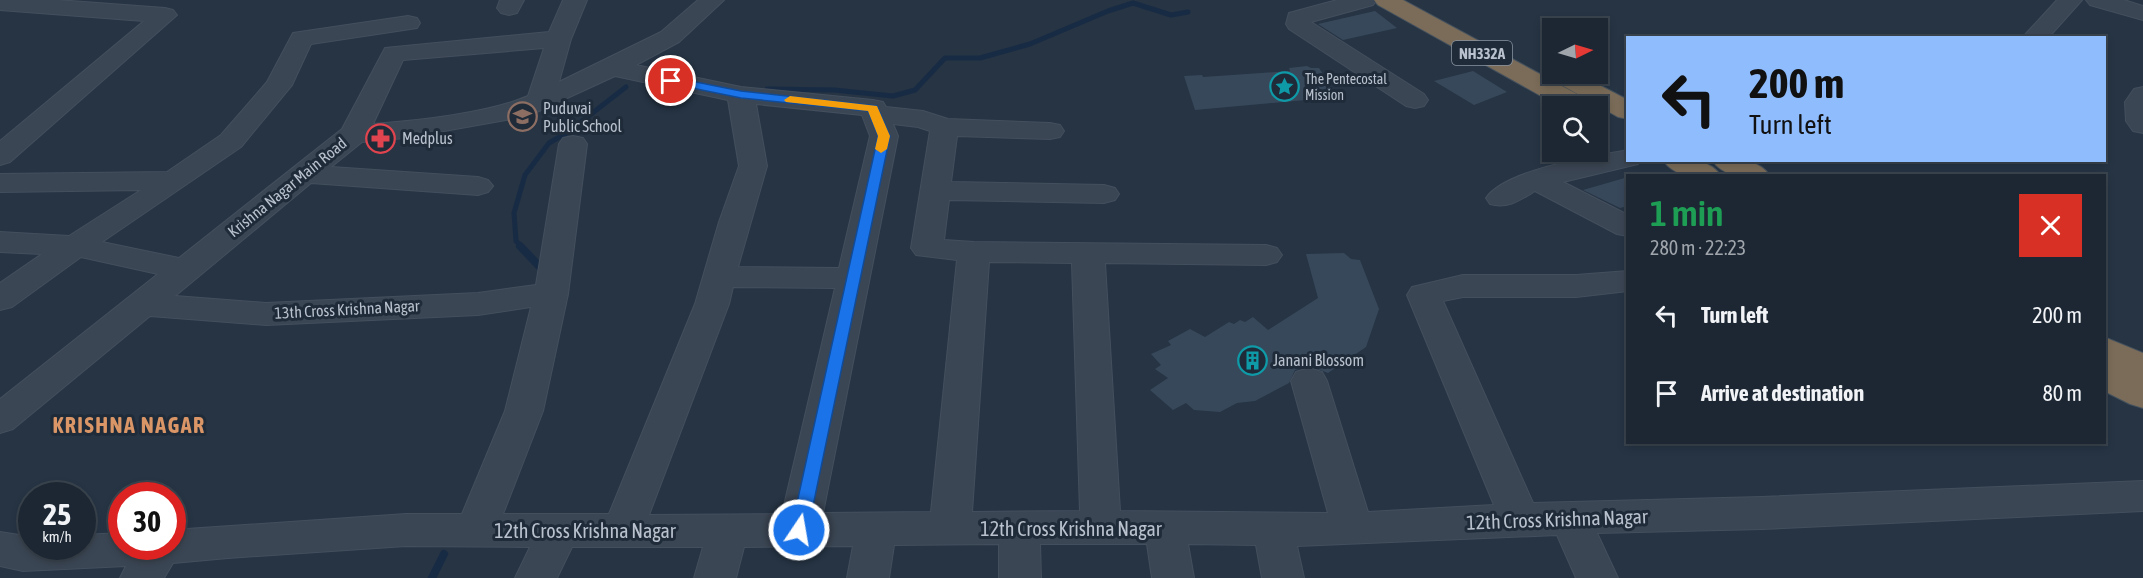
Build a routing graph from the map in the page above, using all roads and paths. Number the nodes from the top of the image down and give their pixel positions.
1 (575, 0) edge
2 (712, 0) edge
3 (1365, 0) edge
4 (1386, 0) edge
5 (1423, 0) edge
6 (2070, 0) edge
7 (2098, 0) edge
8 (0, 3) edge
9 (84, 4) edge
10 (32, 5) junction
11 (173, 7) edge
12 (2140, 8) edge
13 (408, 23) dead end
14 (0, 25) edge
15 (2036, 36) edge
16 (559, 39) junction
17 (1542, 65) edge
18 (612, 67) junction
19 (1577, 84) edge
20 (741, 94) junction
21 (2143, 95) edge
22 (1560, 96) edge
23 (540, 100) junction
24 (1415, 100) dead end
25 (1626, 110) edge
26 (875, 114) junction
27 (1608, 123) edge
28 (2143, 125) edge
29 (944, 128) junction
30 (1050, 131) dead end
31 (1626, 133) edge
32 (354, 134) junction
33 (573, 144) dead end
34 (0, 156) edge
35 (1626, 158) edge
36 (1681, 162) edge
37 (1730, 162) edge
38 (303, 174) junction
39 (1703, 174) edge
40 (1752, 174) edge
41 (1535, 179) junction
42 (174, 181) junction
43 (0, 183) edge
44 (478, 186) dead end
45 (935, 191) junction
46 (1104, 194) dead end
47 (1501, 198) dead end
48 (1626, 226) edge
49 (0, 242) edge
50 (75, 246) junction
51 (974, 252) junction
52 (1088, 252) junction
53 (1266, 255) dead end
54 (185, 270) junction
55 (720, 277) junction
56 (854, 278) junction
57 (1626, 280) edge
58 (551, 294) junction
59 (0, 299) edge
60 (142, 304) junction
61 (2106, 350) edge
62 (2143, 368) edge
63 (2106, 376) edge
64 (1309, 381) dead end
65 (2143, 395) edge
66 (0, 418) edge
67 (2143, 496) edge
68 (1570, 518) junction
69 (1520, 520) junction
70 (1101, 527) junction
71 (950, 528) junction
72 (1018, 528) junction
73 (1165, 528) junction
74 (1353, 528) junction
75 (876, 529) junction
76 (1273, 529) junction
77 (476, 530) junction
78 (559, 530) junction
79 (623, 530) junction
80 (728, 530) junction
81 (799, 530) junction
82 (0, 549) edge
83 (151, 563) edge
84 (536, 578) edge
85 (714, 578) edge
86 (868, 578) edge
87 (1020, 578) edge
88 (1173, 578) edge
89 (1283, 578) edge
90 (1597, 578) edge

1 - 16 street
2 - 18 street, Krishna Nagar Main Road
3 - 24 street
4 - 22 highway, NH332A
5 - 17 highway, NH332A
6 - 15 street
7 - 12 street
8 - 10 street
9 - 10 street
9 - 11 street
10 - 14 street
11 - 34 street
13 - 42 street
16 - 23 street
16 - 32 street
18 - 20 street
18 - 23 street, Krishna Nagar Main Road
19 - 25 highway
20 - 26 street
20 - 55 street
21 - 28 street
23 - 32 street, Krishna Nagar Main Road
26 - 29 street
26 - 56 street
27 - 31 highway
29 - 30 street
29 - 45 street
32 - 38 street, Krishna Nagar Main Road
33 - 58 street
35 - 41 street
36 - 39 highway
37 - 40 highway
38 - 44 street
38 - 54 street, Krishna Nagar Main Road
41 - 47 street
41 - 48 street
42 - 43 street
42 - 50 street
45 - 46 street
45 - 51 street
49 - 50 street
50 - 54 street
50 - 59 street
51 - 52 street
51 - 71 street
52 - 53 street
52 - 70 street
54 - 60 street, Krishna Nagar Main Road
55 - 56 street
55 - 79 street
56 - 81 street
57 - 69 street
58 - 60 street, 13th Cross Krishna Nagar
58 - 77 street
60 - 66 street, Krishna Nagar Main Road
61 - 62 highway
63 - 65 highway
64 - 74 street
67 - 68 street, 12th Cross Krishna Nagar
68 - 69 street, 12th Cross Krishna Nagar
68 - 90 street
69 - 74 street, 12th Cross Krishna Nagar
70 - 72 street, 12th Cross Krishna Nagar
70 - 73 street, 12th Cross Krishna Nagar
71 - 72 street, 12th Cross Krishna Nagar
71 - 75 street, 12th Cross Krishna Nagar
72 - 87 street
73 - 76 street, 12th Cross Krishna Nagar
73 - 88 street
74 - 76 street, 12th Cross Krishna Nagar
75 - 81 street, 12th Cross Krishna Nagar
75 - 86 street
76 - 89 street
77 - 78 street, 12th Cross Krishna Nagar
77 - 83 street, 12th Cross Krishna Nagar
78 - 79 street, 12th Cross Krishna Nagar
78 - 84 street
79 - 80 street, 12th Cross Krishna Nagar
80 - 81 street, 12th Cross Krishna Nagar
80 - 85 street
82 - 83 street, 12th Cross Krishna Nagar

